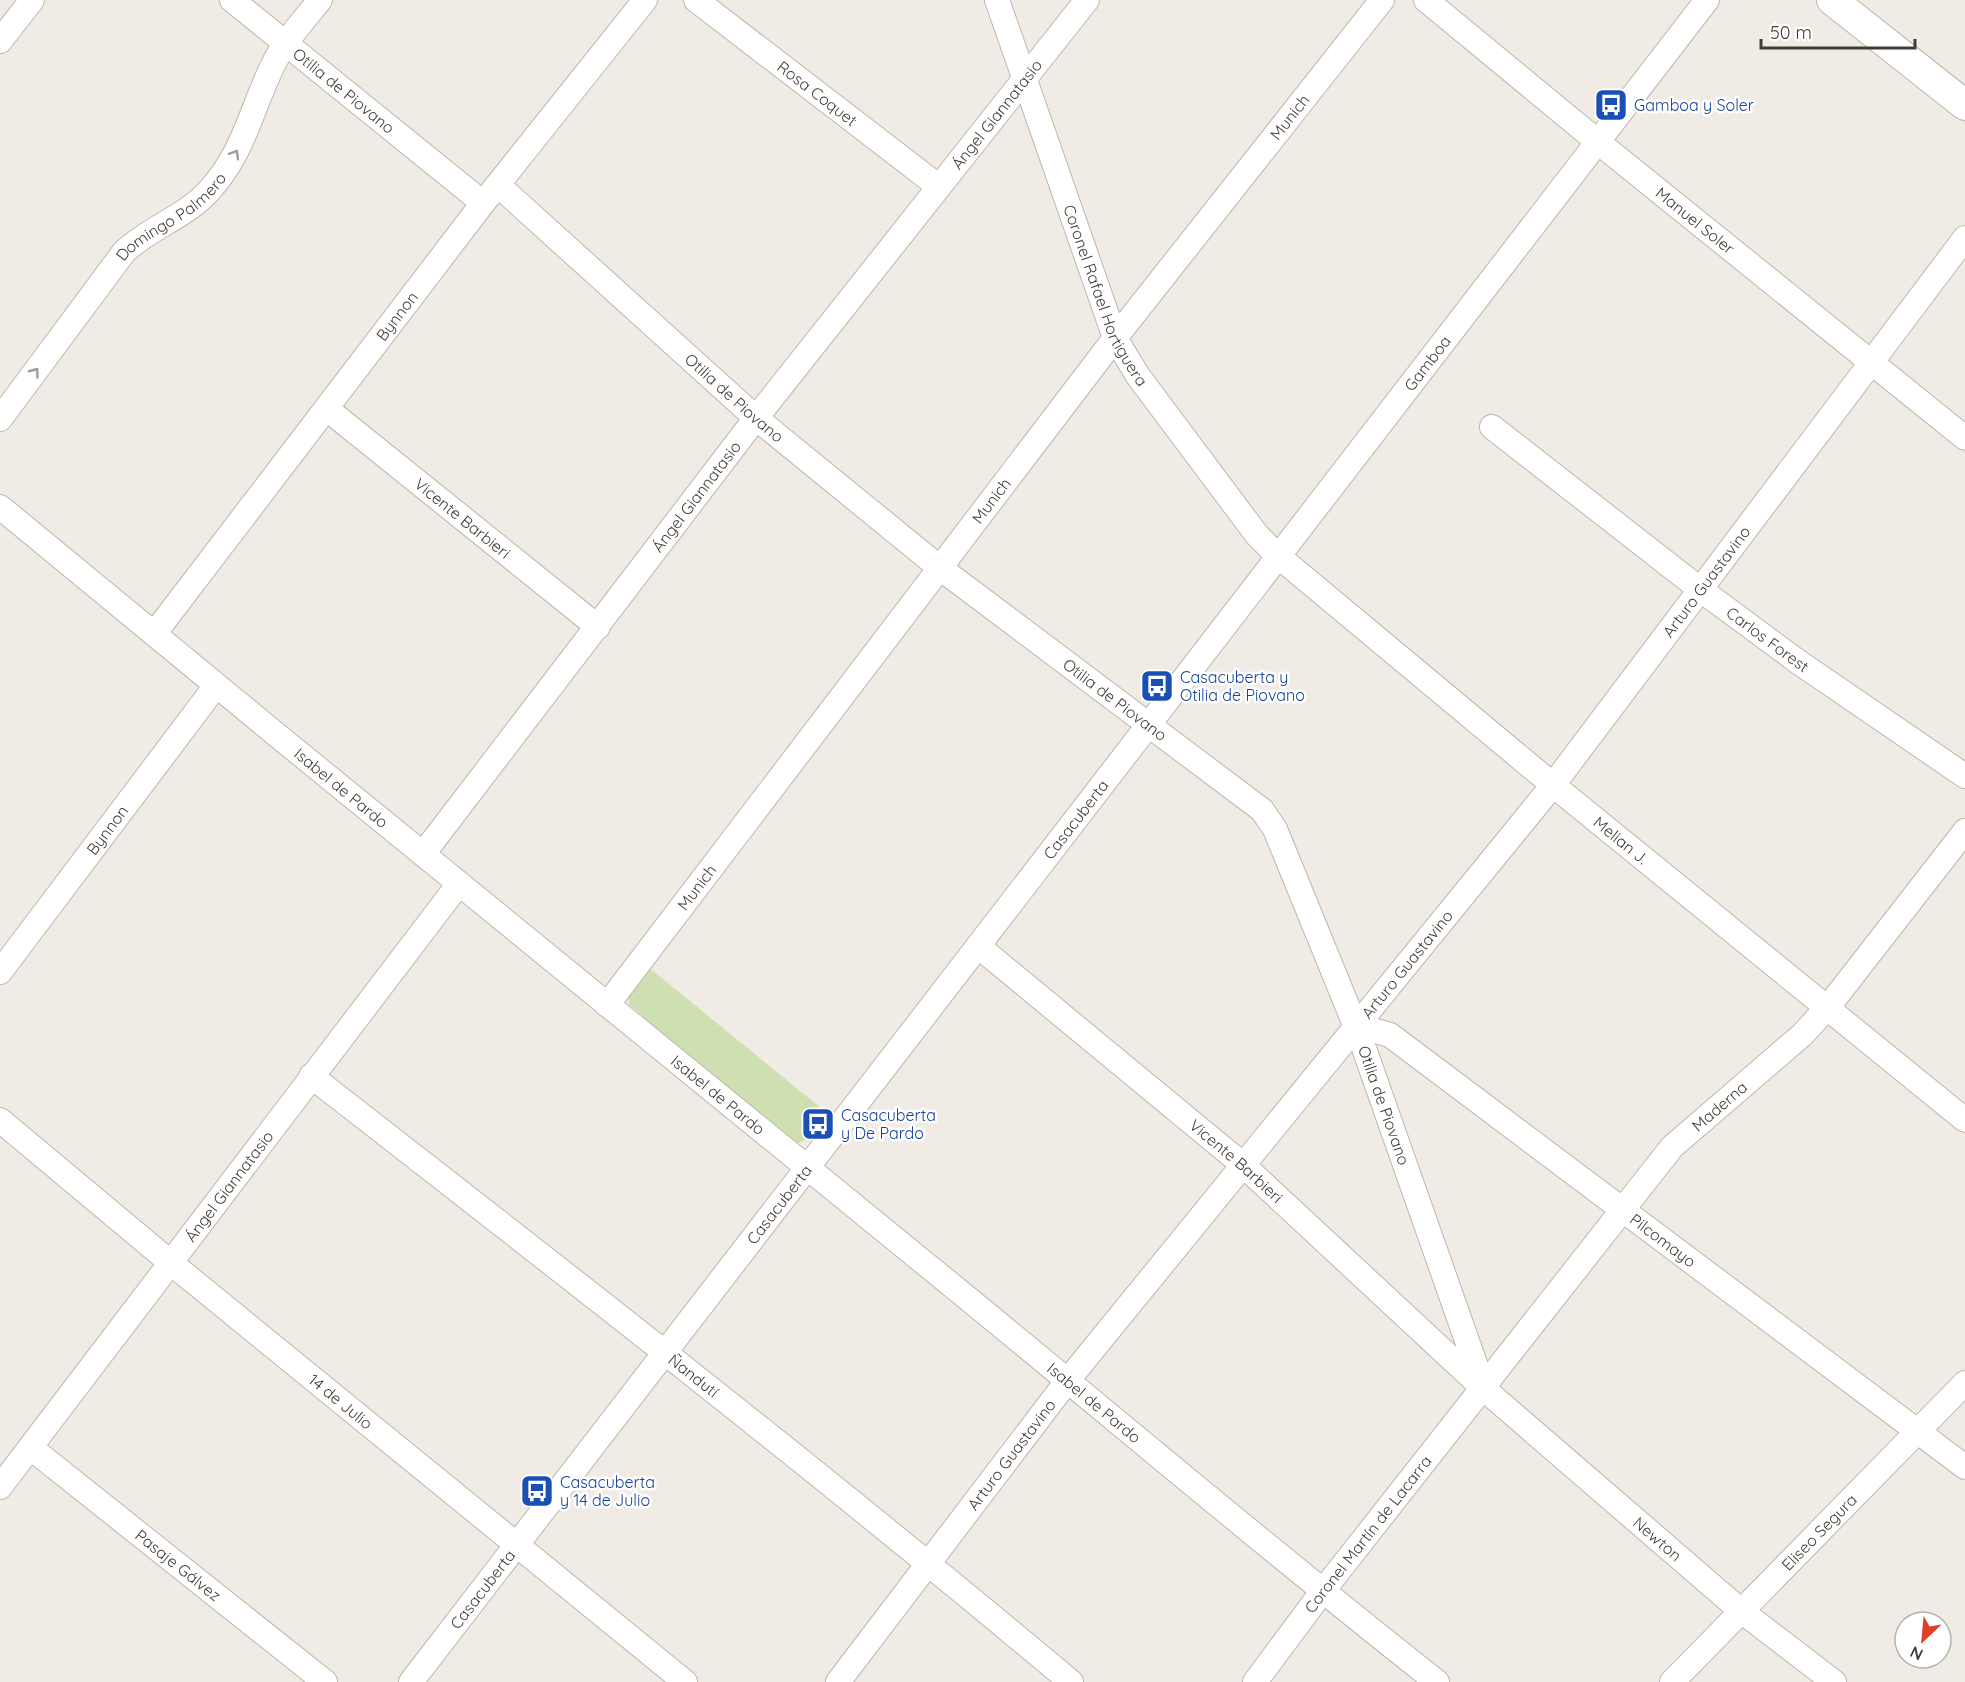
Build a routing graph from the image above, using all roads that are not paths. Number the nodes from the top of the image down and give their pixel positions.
1 (32, 0) edge
2 (232, 0) edge
3 (320, 0) edge
4 (645, 0) edge
5 (696, 0) edge
6 (997, 0) edge
7 (1087, 0) edge
8 (1382, 0) edge
9 (1426, 0) edge
10 (1707, 0) edge
11 (1832, 0) edge
12 (0, 41) edge
13 (286, 43) junction
14 (1026, 77) junction
15 (1965, 105) edge
16 (1598, 142) junction
17 (938, 186) junction
18 (490, 194) junction
19 (1965, 238) edge
20 (1115, 338) junction
21 (1874, 362) junction
22 (327, 410) junction
23 (756, 418) junction
24 (0, 419) edge
25 (1492, 426) dead end
26 (1965, 438) edge
27 (0, 507) edge
28 (1278, 556) junction
29 (940, 568) junction
30 (1701, 590) junction
31 (598, 627) junction
32 (153, 634) junction
33 (215, 687) junction
34 (1147, 726) junction
35 (1965, 776) edge
36 (1553, 785) junction
37 (1965, 831) edge
38 (423, 854) junction
39 (458, 885) junction
40 (978, 946) junction
41 (0, 972) edge
42 (607, 1005) junction
43 (1828, 1007) junction
44 (1355, 1025) junction
45 (311, 1076) junction
46 (0, 1120) edge
47 (1965, 1120) edge
48 (1242, 1164) junction
49 (807, 1167) junction
50 (1622, 1209) junction
51 (171, 1263) junction
52 (666, 1352) junction
53 (1068, 1380) junction
54 (1965, 1383) edge
55 (1484, 1389) junction
56 (1918, 1432) junction
57 (31, 1448) junction
58 (1965, 1467) edge
59 (0, 1487) edge
60 (515, 1544) junction
61 (928, 1562) junction
62 (1322, 1592) junction
63 (1740, 1610) junction
64 (326, 1682) edge
65 (411, 1682) edge
66 (685, 1682) edge
67 (838, 1682) edge
68 (1071, 1682) edge
69 (1255, 1682) edge
70 (1437, 1682) edge
71 (1672, 1682) edge
72 (1834, 1682) edge

1 - 12 street
2 - 13 street, Otilia de Piovano
3 - 13 street, Domingo Palmero
4 - 18 street, Bynnon
5 - 17 street, Rosa Coquet
6 - 14 street, Coronel Rafael Hortiguera
7 - 14 street, Ángel Giannatasio
8 - 20 street, Munich
9 - 16 street, Manuel Soler
10 - 16 street, Gamboa
11 - 15 street
13 - 18 street, Otilia de Piovano
24 -> 13 street, Domingo Palmero
14 - 17 street, Ángel Giannatasio
14 - 20 street, Coronel Rafael Hortiguera
16 - 21 street, Manuel Soler
16 - 28 street, Gamboa
17 - 23 street, Ángel Giannatasio
18 - 22 street, Bynnon
18 - 23 street, Otilia de Piovano
19 - 21 street, Arturo Guastavino
20 - 28 street, Coronel Rafael Hortiguera
20 - 29 street, Munich
21 - 26 street, Manuel Soler
21 - 30 street, Arturo Guastavino
22 - 31 street, Vicente Barbieri
22 - 32 street, Bynnon
23 - 29 street, Otilia de Piovano
23 - 31 street, Ángel Giannatasio
25 - 30 street, Carlos Forest
27 - 32 street, Isabel de Pardo
28 - 34 street, Gamboa
28 - 36 street, Melian J.
29 - 34 street, Otilia de Piovano
29 - 42 street, Munich
30 - 35 street, Carlos Forest
30 - 36 street, Arturo Guastavino
31 - 38 street, Ángel Giannatasio
32 - 33 street, Isabel de Pardo
33 - 38 street, Isabel de Pardo
33 - 41 street, Bynnon
34 - 40 street, Casacuberta
34 - 44 street, Otilia de Piovano
36 - 43 street, Melian J.
36 - 44 street, Arturo Guastavino
37 - 43 street, Maderna
38 - 39 street, Isabel de Pardo
39 - 42 street, Isabel de Pardo
39 - 45 street, Ángel Giannatasio
40 - 48 street, Vicente Barbieri
40 - 49 street, Casacuberta
42 - 49 street, Isabel de Pardo
43 - 47 street, Melian J.
43 - 50 street, Maderna
44 - 48 street, Arturo Guastavino
44 - 50 street, Pilcomayo
44 - 55 street, Otilia de Piovano
45 - 51 street, Ángel Giannatasio
45 - 52 street, Ñandutí
46 - 51 street, 14 de Julio
48 - 53 street, Arturo Guastavino
48 - 55 street, Vicente Barbieri
49 - 52 street, Casacuberta
49 - 53 street, Isabel de Pardo
50 - 55 street, Maderna
50 - 56 street, Pilcomayo
51 - 57 street, Ángel Giannatasio
51 - 60 street, 14 de Julio
52 - 60 street, Casacuberta
52 - 61 street, Ñandutí
53 - 61 street, Arturo Guastavino
53 - 62 street, Isabel de Pardo
54 - 56 street, Eliseo Segura
55 - 62 street, Coronel Martín de Lacarra
55 - 63 street, Newton
56 - 58 street, Pilcomayo
56 - 63 street, Eliseo Segura
57 - 59 street, Ángel Giannatasio
57 - 64 street, Pasaje Gálvez
60 - 65 street, Casacuberta
60 - 66 street, 14 de Julio
61 - 67 street, Arturo Guastavino
61 - 68 street, Ñandutí
62 - 69 street, Coronel Martín de Lacarra
62 - 70 street, Isabel de Pardo
63 - 71 street, Eliseo Segura
63 - 72 street, Newton

